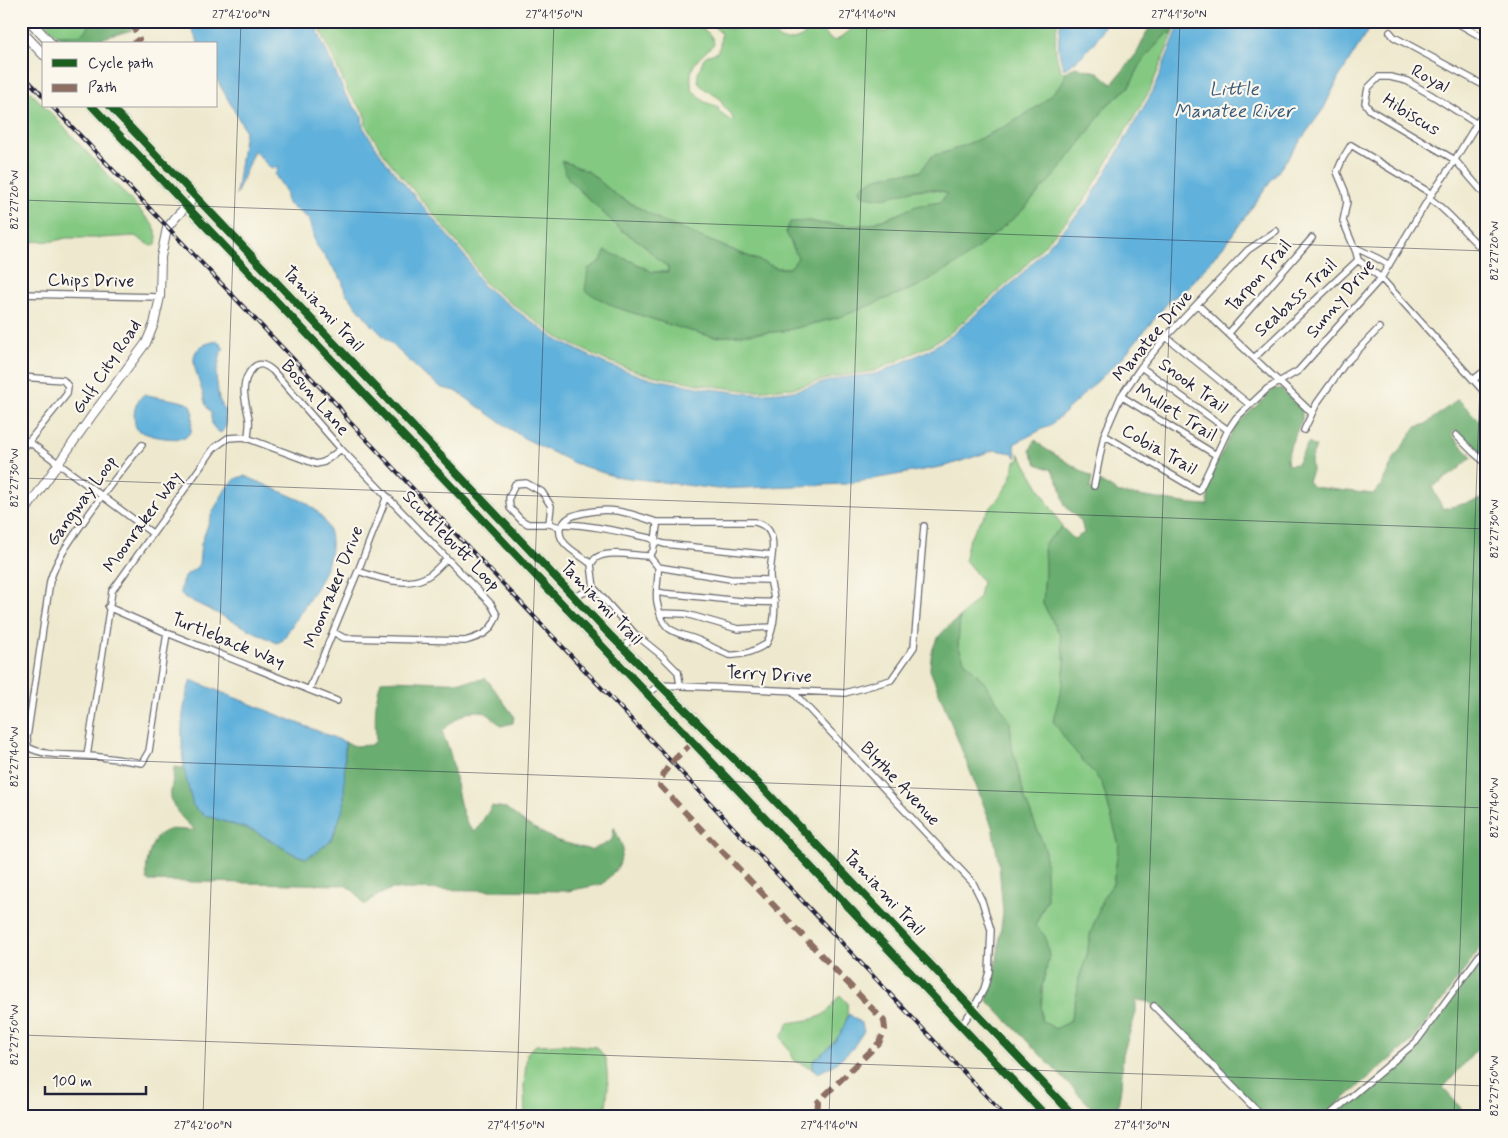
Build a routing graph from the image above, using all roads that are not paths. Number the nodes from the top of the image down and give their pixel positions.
1 (30, 21) edge
2 (1454, 21) edge
3 (21, 31) edge
4 (1390, 32) dead end
5 (1487, 40) edge
6 (49, 42) edge
7 (42, 53) edge
8 (1487, 87) edge
9 (1368, 88) joint
10 (1487, 107) edge
11 (94, 108) edge
12 (112, 108) edge
13 (1477, 124) junction
14 (1487, 136) edge
15 (1455, 160) junction
16 (196, 196) junction
17 (1431, 196) junction
18 (1487, 197) edge
19 (186, 206) junction
20 (1276, 231) dead end
21 (1312, 238) dead end
22 (1354, 247) junction
23 (1487, 257) edge
24 (1358, 260) junction
25 (1388, 265) junction
26 (1381, 278) junction
27 (21, 294) edge
28 (160, 297) junction
29 (1198, 305) junction
30 (1379, 328) dead end
31 (1229, 333) junction
32 (1166, 337) junction
33 (1254, 358) junction
34 (1141, 367) junction
35 (1487, 370) edge
36 (21, 376) edge
37 (1473, 380) junction
38 (1279, 382) junction
39 (1487, 395) edge
40 (1121, 396) junction
41 (1250, 405) junction
42 (394, 406) junction
43 (1312, 413) junction
44 (385, 415) junction
45 (1228, 430) junction
46 (1304, 430) dead end
47 (1104, 435) junction
48 (1456, 435) dead end
49 (248, 439) junction
50 (28, 441) junction
51 (142, 445) dead end
52 (341, 450) junction
53 (21, 451) edge
54 (1216, 455) junction
55 (60, 464) junction
56 (1487, 464) edge
57 (1094, 486) dead end
58 (1199, 491) joint
59 (101, 495) junction
60 (387, 496) junction
61 (21, 518) edge
62 (656, 522) junction
63 (549, 524) junction
64 (562, 525) junction
65 (924, 526) dead end
66 (152, 533) junction
67 (655, 541) junction
68 (772, 555) junction
69 (649, 556) junction
70 (446, 559) junction
71 (591, 564) junction
72 (658, 567) junction
73 (358, 571) junction
74 (770, 580) junction
75 (594, 588) junction
76 (657, 592) junction
77 (574, 597) junction
78 (775, 602) junction
79 (108, 607) junction
80 (660, 613) junction
81 (772, 626) junction
82 (332, 632) junction
83 (168, 633) junction
84 (635, 634) junction
85 (623, 648) junction
86 (660, 685) junction
87 (680, 686) junction
88 (309, 690) junction
89 (792, 691) junction
90 (648, 694) junction
91 (337, 701) dead end
92 (87, 756) junction
93 (1487, 945) edge
94 (1154, 1006) dead end
95 (973, 1009) junction
96 (961, 1026) junction
97 (1047, 1117) edge
98 (1075, 1117) edge
99 (1264, 1117) edge
100 (1327, 1117) edge

1 - 6 main road
2 - 5 street
3 - 7 main road
4 - 8 street
9 - 13 street, Royal
9 - 15 street, Hibiscus
10 - 13 street, Sunny Drive
11 - 19 main road, Tamiami Trail
12 - 16 main road, Tamiami Trail
13 - 14 street
13 - 15 street, Sunny Drive
15 - 17 street, Sunny Drive
15 - 18 street
16 - 19 street, Gulf City Road
16 - 42 main road, Tamiami Trail
17 - 22 street
17 - 23 street
17 - 25 street, Sunny Drive
19 - 28 street, Gulf City Road
19 - 44 main road, Tamiami Trail
20 - 29 street, Manatee Drive
21 - 31 street, Tarpon Trail
22 - 24 street
22 - 25 street
24 - 26 street
24 - 33 street, Seabass Trail
25 - 26 street, Sunny Drive
26 - 37 street
26 - 38 street, Sunny Drive
27 - 28 street, Chips Drive
28 - 55 street, Gulf City Road
29 - 31 street
29 - 32 street, Manatee Drive
30 - 43 street
31 - 33 street
32 - 34 street, Manatee Drive
32 - 41 street
33 - 38 street
34 - 40 street, Manatee Drive
34 - 45 street, Snook Trail
35 - 37 street
36 - 50 street
37 - 39 street
38 - 41 street, Sunny Drive
38 - 43 street
40 - 47 street, Manatee Drive
40 - 54 street, Mullet Trail
41 - 45 street, Sunny Drive
42 - 44 street
42 - 77 main road, Tamiami Trail
43 - 46 street
44 - 90 main road, Tamiami Trail
45 - 54 street, Sunny Drive
47 - 57 street, Manatee Drive
47 - 58 street, Cobia Trail
48 - 56 street
49 - 52 street, Moonraker Way
49 - 52 street, Bosun Lane
49 - 66 street, Moonraker Way
50 - 53 street
50 - 55 street
51 - 59 street, Gangway Loop
52 - 60 street, Scuttlebutt Loop
54 - 58 street, Sunny Drive
55 - 59 street
55 - 61 street, Gulf City Road
59 - 66 street
59 - 92 street, Gangway Loop
60 - 70 street, Scuttlebutt Loop
60 - 73 street, Moonraker Drive
62 - 64 street
62 - 67 street
62 - 68 street
63 - 63 street
63 - 64 street
64 - 67 street
64 - 71 street
65 - 89 street, Terry Drive
66 - 79 street, Moonraker Way
67 - 68 street
67 - 69 street
68 - 74 street
69 - 71 street
69 - 72 street
70 - 73 street
70 - 82 street, Scuttlebutt Loop
71 - 75 street
72 - 74 street
72 - 76 street
73 - 82 street, Moonraker Drive
74 - 78 street
75 - 77 street
75 - 84 street
76 - 78 street
76 - 80 street
77 - 85 main road, Tamiami Trail
78 - 81 street
79 - 83 street, Turtleback Way
79 - 92 street, Moonraker Way
80 - 81 street
80 - 81 street
82 - 88 street, Moonraker Drive
83 - 88 street, Turtleback Way
83 - 92 street, Gangway Loop
84 - 85 street
84 - 87 street
85 - 86 main road, Tamiami Trail
86 - 87 street, Terry Drive
86 - 90 street
86 - 95 main road, Tamiami Trail
87 - 89 street, Terry Drive
88 - 91 street, Turtleback Way
89 - 95 street, Blythe Avenue
90 - 96 main road, Tamiami Trail
93 - 100 street
94 - 99 street
95 - 96 street, Blythe Avenue
95 - 98 main road, Tamiami Trail
96 - 97 main road, Tamiami Trail

